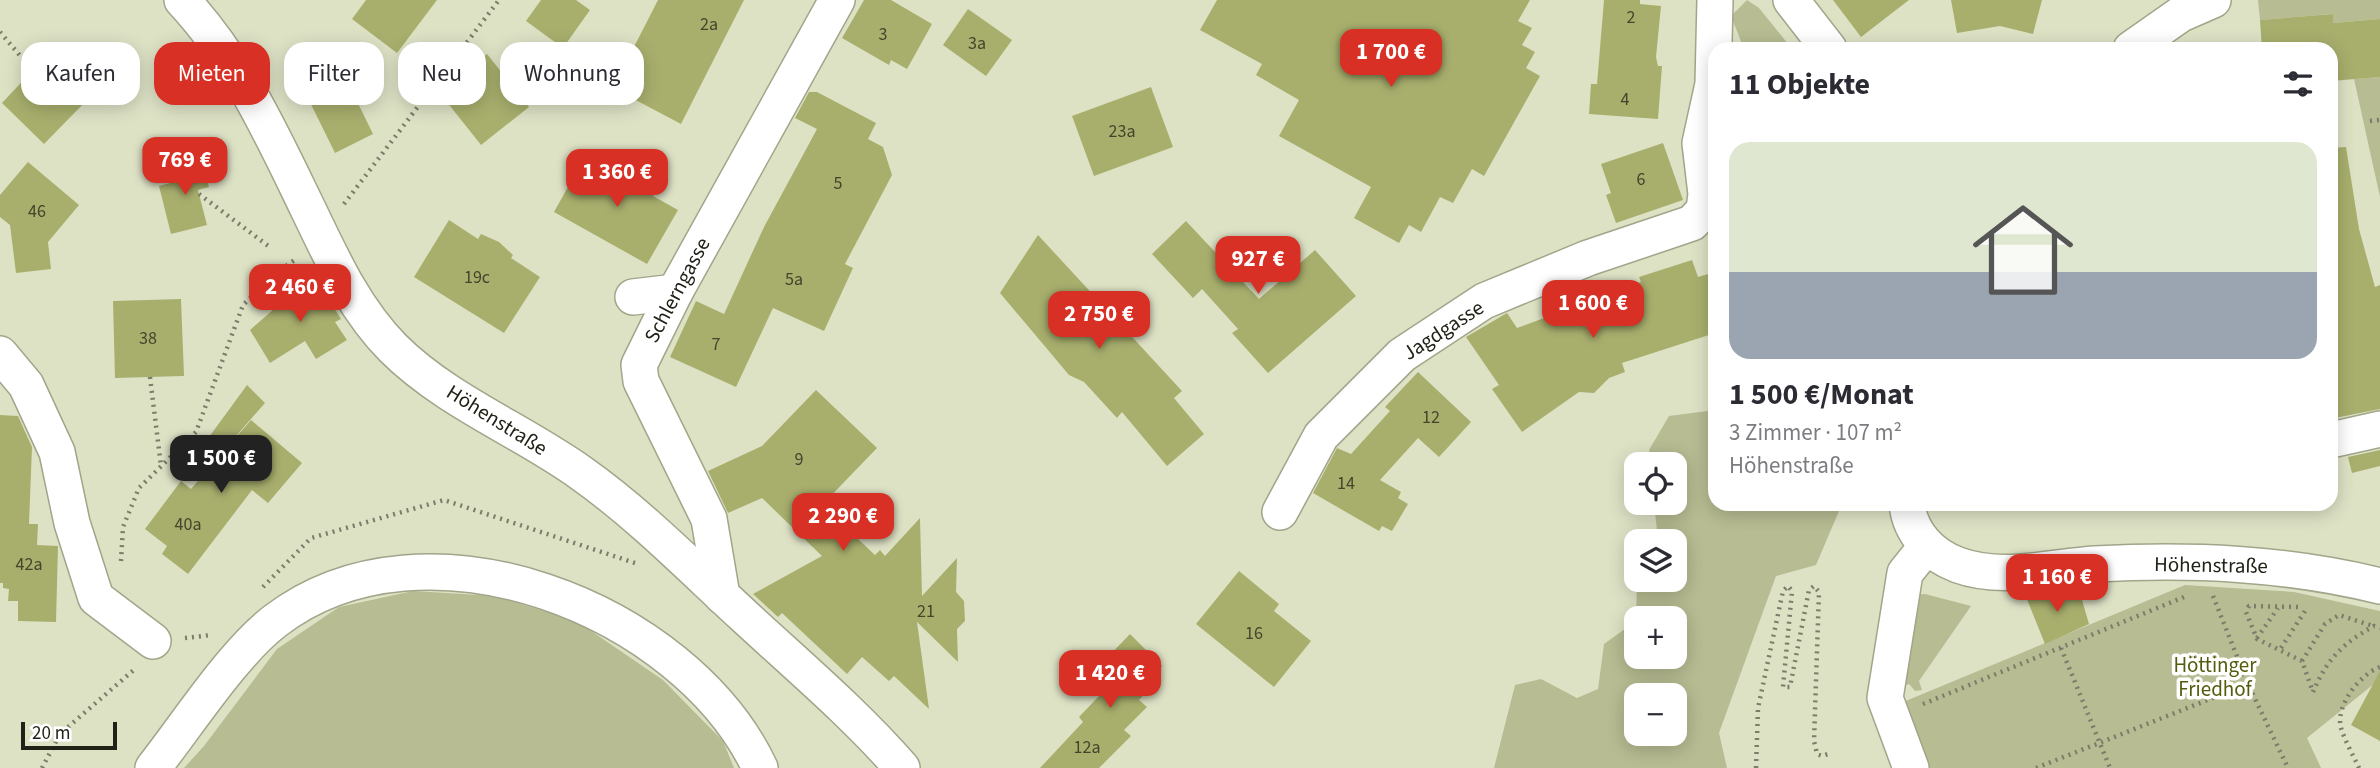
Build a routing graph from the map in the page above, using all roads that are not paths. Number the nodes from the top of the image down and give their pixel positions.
1 (182, 0) edge
2 (837, 0) edge
3 (1715, 0) edge
4 (1791, 0) edge
5 (2213, 0) edge
6 (1714, 42) edge
7 (1824, 42) edge
8 (2141, 42) edge
9 (1708, 107) edge
10 (675, 292) junction
11 (633, 297) dead end
12 (0, 354) edge
13 (2380, 429) edge
14 (2338, 438) edge
15 (1908, 511) edge
16 (1280, 512) dead end
17 (1926, 547) junction
18 (2380, 586) edge
19 (722, 596) junction
20 (153, 641) road end
21 (153, 768) edge
22 (760, 768) edge
23 (902, 768) edge
24 (1911, 768) edge

1 - 19 street, Höhenstraße
2 - 10 street, Schlerngasse
3 - 6 street, Jagdgasse
4 - 7 street
5 - 8 street
9 - 16 street, Jagdgasse
10 - 11 street
10 - 19 street, Schlerngasse
12 - 20 street
13 - 14 street
15 - 17 street, Höhenstraße
17 - 18 street, Höhenstraße
17 - 24 street
19 - 23 street, Höhenstraße
21 - 22 street

